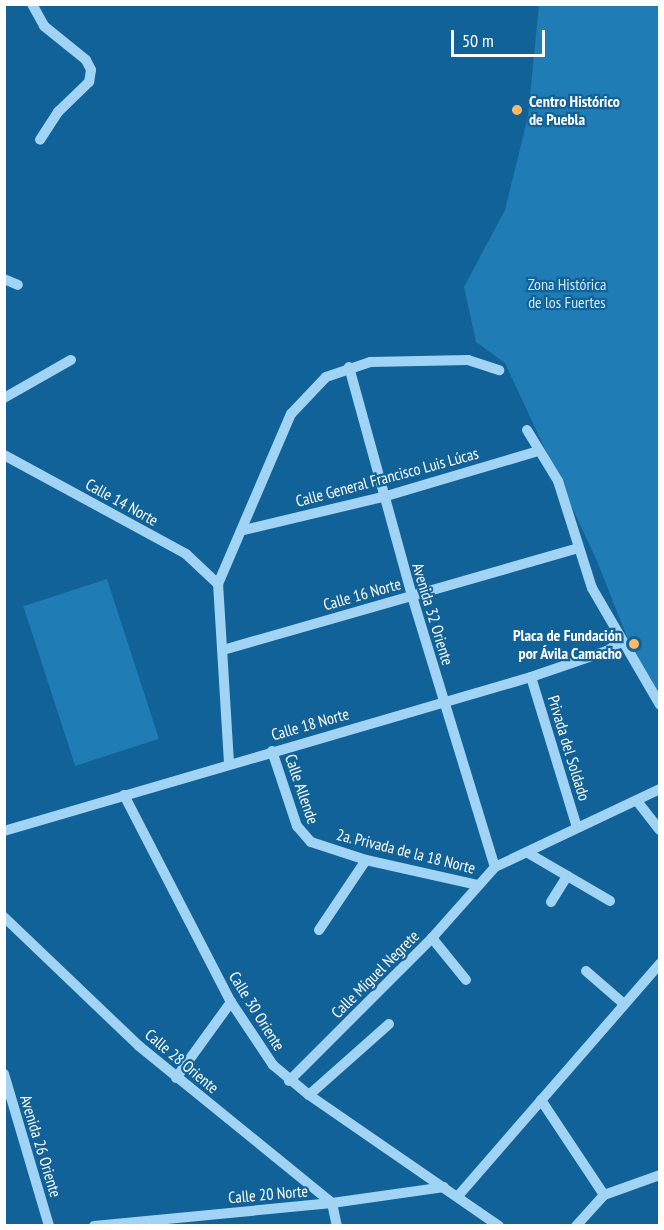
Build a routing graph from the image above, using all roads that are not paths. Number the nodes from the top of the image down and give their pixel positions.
1 (32, 4) edge
2 (40, 140) dead end
3 (4, 279) edge
4 (18, 285) dead end
5 (71, 360) dead end
6 (349, 367) junction
7 (499, 370) dead end
8 (4, 398) edge
9 (527, 430) dead end
10 (538, 451) junction
11 (4, 455) edge
12 (383, 497) junction
13 (244, 530) junction
14 (578, 548) junction
15 (218, 584) junction
16 (412, 596) junction
17 (622, 641) junction
18 (223, 650) junction
19 (531, 677) junction
20 (444, 702) junction
21 (660, 705) edge
22 (272, 751) junction
23 (229, 763) junction
24 (660, 789) edge
25 (124, 795) junction
26 (637, 801) junction
27 (577, 827) junction
28 (660, 830) edge
29 (4, 831) edge
30 (303, 836) joint
31 (528, 853) junction
32 (366, 860) junction
33 (495, 867) junction
34 (567, 876) junction
35 (478, 885) junction
36 (610, 900) dead end
37 (551, 902) dead end
38 (4, 917) edge
39 (319, 930) dead end
40 (432, 938) junction
41 (660, 964) edge
42 (586, 970) dead end
43 (466, 980) dead end
44 (231, 1002) junction
45 (624, 1004) junction
46 (389, 1024) dead end
47 (4, 1074) edge
48 (176, 1077) junction
49 (289, 1081) junction
50 (309, 1095) junction
51 (541, 1100) junction
52 (660, 1175) edge
53 (444, 1187) junction
54 (604, 1194) junction
55 (459, 1196) junction
56 (332, 1203) junction
57 (184, 1221) edge
58 (495, 1224) edge
59 (49, 1226) edge
60 (94, 1226) edge
61 (336, 1226) edge
62 (576, 1226) edge

1 - 2 street
3 - 4 street
5 - 8 street
6 - 7 street
6 - 12 street, Avenida 32 Oriente
6 - 13 street
9 - 10 street
10 - 12 street, Calle General Francisco Luis Lúcas
10 - 14 street
11 - 15 street, Calle 14 Norte
12 - 13 street, Calle General Francisco Luis Lúcas
12 - 16 street, Avenida 32 Oriente
13 - 15 street
14 - 16 street, Calle 16 Norte
14 - 17 street
15 - 18 street
16 - 18 street, Calle 16 Norte
16 - 20 street, Avenida 32 Oriente
17 - 19 street, Calle 18 Norte
17 - 21 street
18 - 23 street
19 - 20 street, Calle 18 Norte
19 - 27 street, Privada del Soldado
20 - 22 street, Calle 18 Norte
20 - 33 street, Avenida 32 Oriente
22 - 23 street, Calle 18 Norte
22 - 30 street, Calle Allende
23 - 25 street, Calle 18 Norte
24 - 26 street, 2a. Privada de la 18 Norte
25 - 29 street, Calle 18 Norte
25 - 44 street, Calle 30 Oriente
26 - 27 street, 2a. Privada de la 18 Norte
26 - 28 street
27 - 31 street, 2a. Privada de la 18 Norte
30 - 32 street, 2a. Privada de la 18 Norte
31 - 33 street, 2a. Privada de la 18 Norte
31 - 34 street
32 - 35 street, 2a. Privada de la 18 Norte
32 - 39 street
33 - 35 street, 2a. Privada de la 18 Norte
34 - 36 street
34 - 37 street
35 - 40 street, Calle Miguel Negrete
38 - 48 street, Calle 28 Oriente
40 - 43 street
40 - 49 street, Calle Miguel Negrete
41 - 45 street
42 - 45 street
44 - 48 street
44 - 49 street, Calle 30 Oriente
45 - 51 street
46 - 50 street
47 - 59 street, Avenida 26 Oriente
48 - 56 street, Calle 28 Oriente
49 - 50 street, Calle 30 Oriente
50 - 53 street, Calle 30 Oriente
51 - 54 street
51 - 55 street
52 - 54 street
53 - 55 street, Calle 30 Oriente
53 - 56 street, Calle 20 Norte
54 - 62 street
55 - 58 street, Calle 30 Oriente
56 - 57 street, Calle 20 Norte
56 - 61 street
57 - 60 street, Calle 20 Norte

